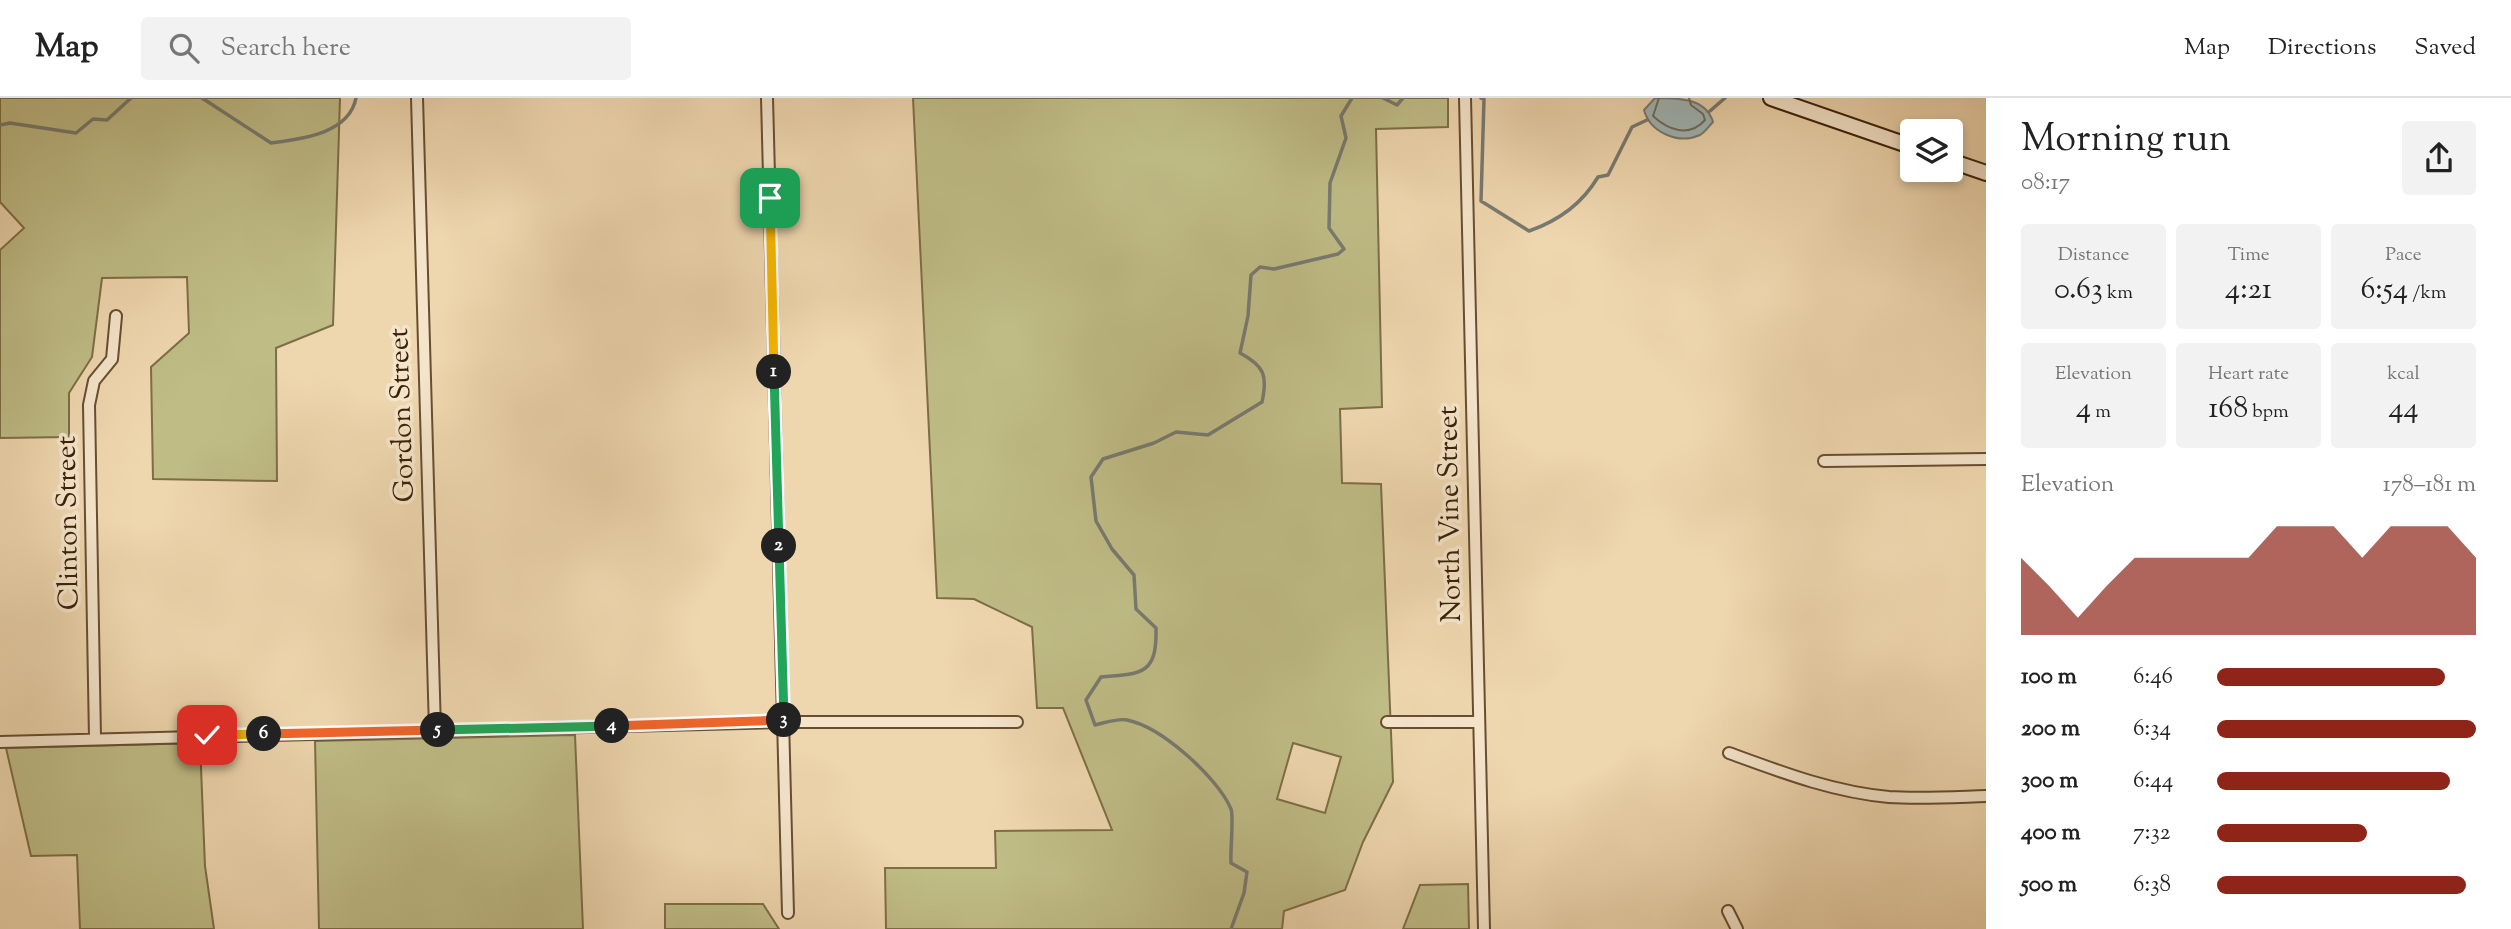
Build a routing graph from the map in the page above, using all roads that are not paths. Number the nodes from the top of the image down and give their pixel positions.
1 (417, 98) edge
2 (767, 98) edge
3 (1465, 98) edge
4 (1771, 98) edge
5 (1900, 143) edge
6 (1963, 165) edge
7 (1986, 173) edge
8 (116, 316) dead end
9 (1986, 459) edge
10 (1824, 461) dead end
11 (784, 722) junction
12 (1017, 722) dead end
13 (1387, 722) dead end
14 (1479, 722) junction
15 (435, 730) junction
16 (95, 738) junction
17 (0, 742) edge
18 (1729, 753) dead end
19 (1986, 796) edge
20 (1728, 911) dead end
21 (788, 913) dead end
22 (1484, 929) edge
23 (1737, 929) edge

1 - 15 street, Gordon Street
2 - 11 street
3 - 14 street, North Vine Street
4 - 5 street
6 - 7 street
8 - 16 street, Clinton Street
9 - 10 street
11 - 12 street
11 - 15 street
11 - 21 street
13 - 14 street
14 - 22 street, North Vine Street
15 - 16 street
16 - 17 street
18 - 19 street
20 - 23 street

